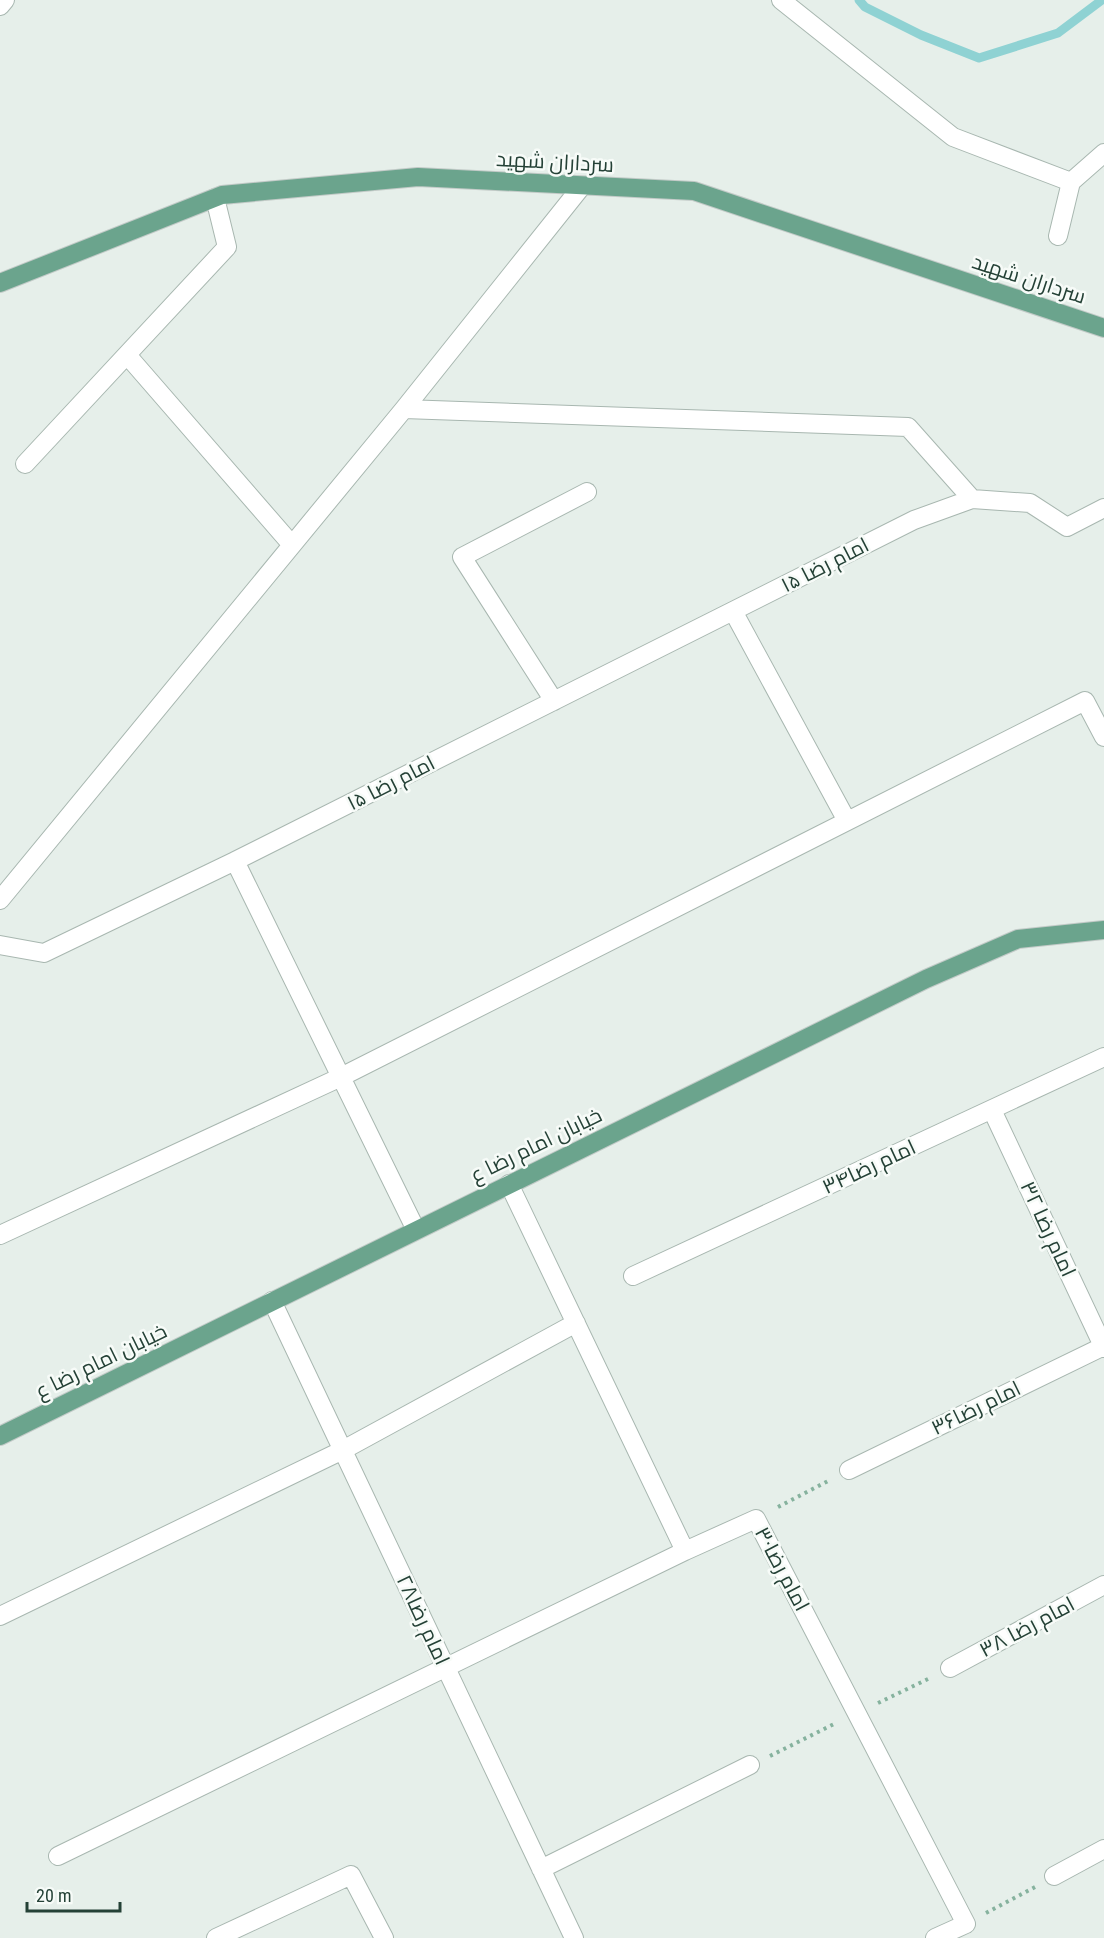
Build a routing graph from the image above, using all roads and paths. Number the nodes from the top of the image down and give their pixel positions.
1 (4, 0) edge
2 (781, 0) edge
3 (0, 6) edge
4 (1104, 153) edge
5 (1071, 182) junction
6 (582, 186) junction
7 (215, 198) junction
8 (1058, 236) dead end
9 (0, 283) edge
10 (1104, 328) edge
11 (127, 355) junction
12 (404, 409) junction
13 (25, 464) dead end
14 (587, 492) dead end
15 (972, 499) junction
16 (1104, 508) edge
17 (292, 545) junction
18 (733, 611) junction
19 (554, 701) junction
20 (1104, 737) edge
21 (848, 820) junction
22 (235, 861) junction
23 (0, 900) edge
24 (1104, 930) edge
25 (0, 945) edge
26 (1104, 1057) edge
27 (341, 1077) junction
28 (992, 1110) junction
29 (509, 1184) junction
30 (416, 1230) junction
31 (0, 1235) edge
32 (633, 1276) dead end
33 (272, 1301) junction
34 (576, 1323) junction
35 (1104, 1347) edge
36 (0, 1436) edge
37 (343, 1450) junction
38 (849, 1470) joint
39 (756, 1519) junction
40 (685, 1551) junction
41 (1104, 1585) edge
42 (0, 1616) edge
43 (446, 1668) junction
44 (950, 1668) dead end
45 (750, 1765) dead end
46 (1104, 1849) edge
47 (58, 1856) dead end
48 (541, 1869) junction
49 (1054, 1876) joint
50 (971, 1931) edge
51 (216, 1938) edge
52 (384, 1938) edge
53 (574, 1938) edge
54 (935, 1938) edge

1 - 3 street
2 - 5 street
4 - 5 street
5 - 8 street
6 - 7 main road, سرداران شهید
6 - 10 main road, سرداران شهید
6 - 12 street
7 - 9 main road, سرداران شهید
7 - 11 street
11 - 13 street
11 - 17 street
12 - 15 street
12 - 17 street
14 - 19 street
15 - 16 street
15 - 18 street, ۱۵ امام رضا
17 - 23 street
18 - 19 street, ۱۵ امام رضا
18 - 21 street
19 - 22 street, ۱۵ امام رضا
20 - 21 street
21 - 27 street
22 - 25 street, ۱۵ امام رضا
22 - 27 street
24 - 29 main road, خیابان امام رضا ع
26 - 28 street, امام رضا۳۴
27 - 30 street
27 - 31 street
28 - 32 street, امام رضا۳۴
28 - 35 street, امام رضا ۳۲
29 - 30 main road, خیابان امام رضا ع
29 - 34 street
30 - 33 main road, خیابان امام رضا ع
33 - 36 main road, خیابان امام رضا ع
33 - 37 street, امام رضا۲۸
34 - 37 street
34 - 40 street
35 - 38 street, امام رضا۳۶
37 - 42 street
37 - 43 street, امام رضا۲۸
38 - 39 path
39 - 40 street, امام رضا۳۰
39 - 50 street, امام رضا۳۰
40 - 43 street, امام رضا۳۰
41 - 44 street, امام رضا ۳۸
43 - 47 street, امام رضا۳۰
43 - 48 street, امام رضا۲۸
45 - 48 street
46 - 49 street
48 - 53 street, امام رضا۲۸
49 - 50 path
50 - 54 street
51 - 52 street

